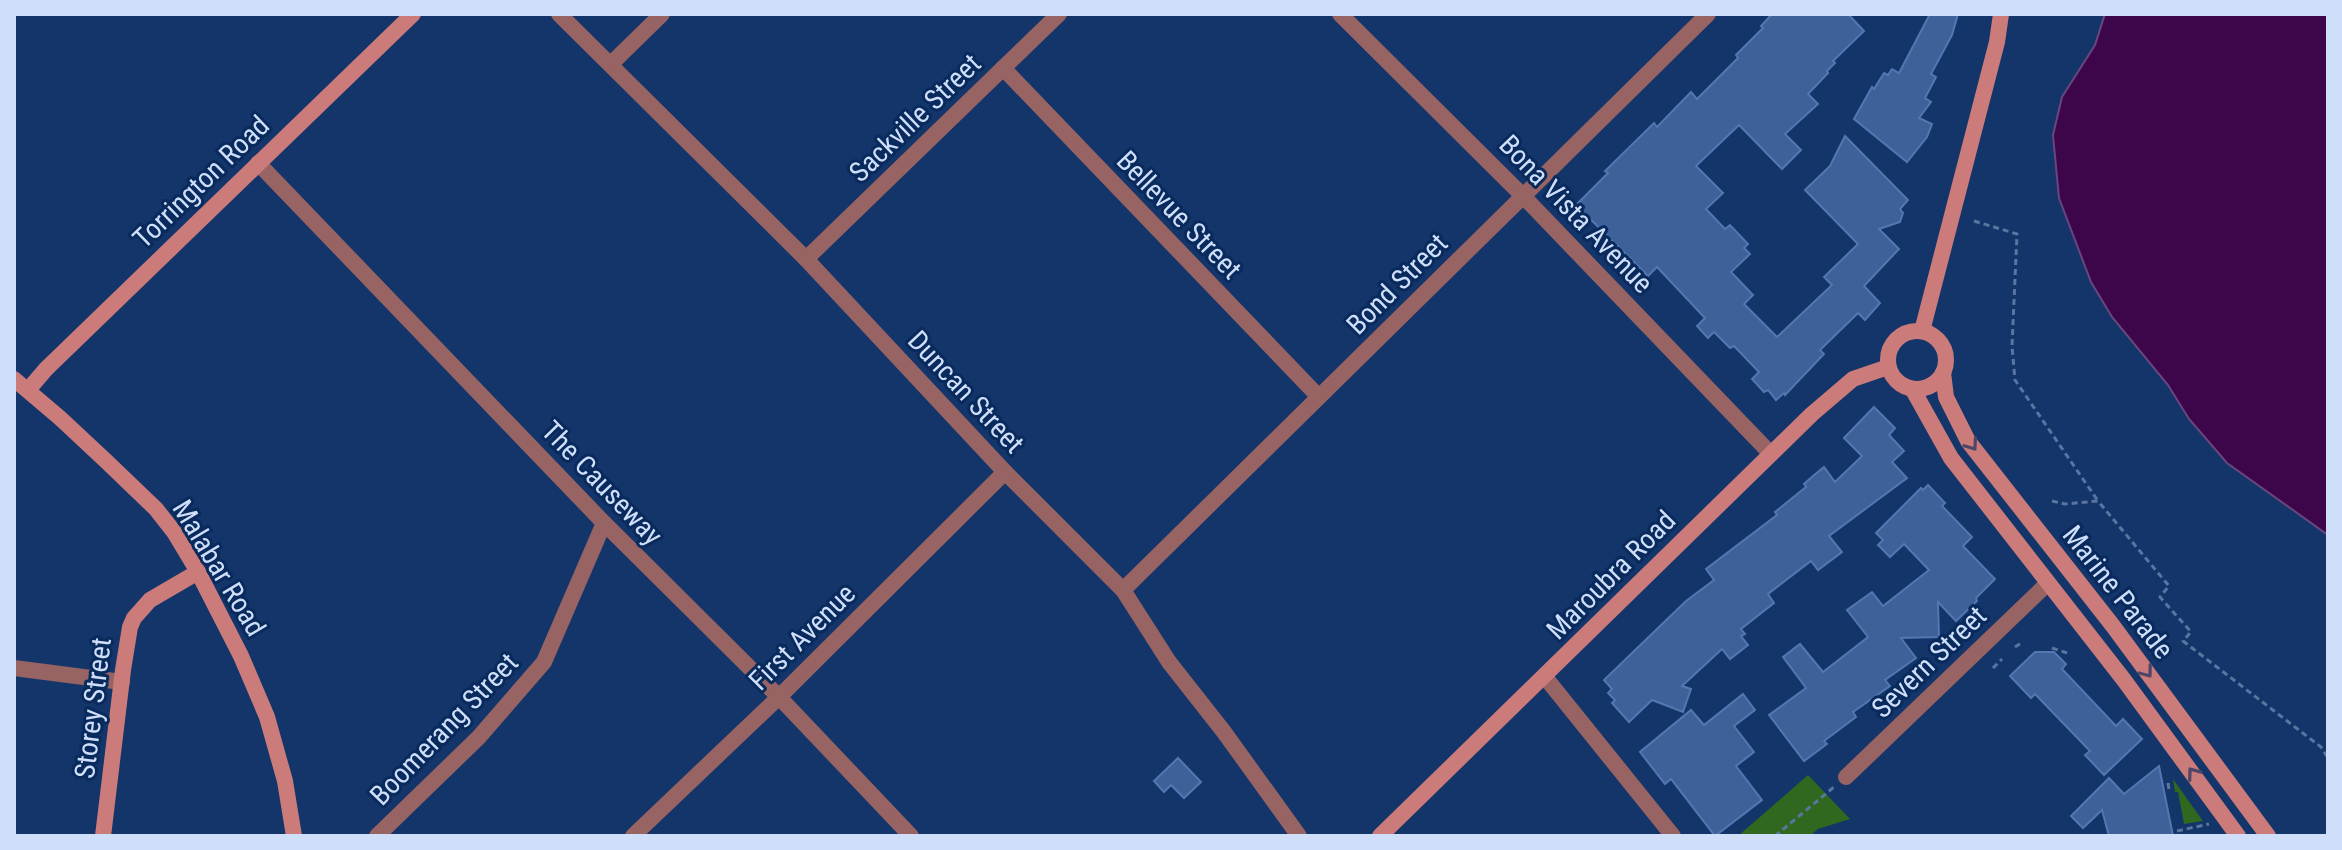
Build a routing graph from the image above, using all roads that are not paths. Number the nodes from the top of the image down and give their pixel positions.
1 (413, 14) edge
2 (559, 14) edge
3 (662, 14) edge
4 (1059, 14) edge
5 (1340, 14) edge
6 (1708, 14) edge
7 (2001, 14) edge
8 (611, 64) junction
9 (1003, 68) junction
10 (258, 163) junction
11 (1523, 196) junction
12 (806, 259) junction
13 (1922, 331) junction
14 (1888, 367) junction
15 (1943, 373) junction
16 (21, 384) edge
17 (1913, 390) junction
18 (1319, 397) junction
19 (1771, 454) junction
20 (1005, 472) junction
21 (604, 523) junction
22 (198, 572) junction
23 (2047, 584) junction
24 (1123, 590) junction
25 (14, 668) edge
26 (1545, 677) junction
27 (122, 682) junction
28 (779, 697) junction
29 (1846, 777) road end
30 (103, 836) edge
31 (294, 836) edge
32 (377, 836) edge
33 (633, 836) edge
34 (911, 836) edge
35 (1299, 836) edge
36 (1380, 836) edge
37 (1673, 836) edge
38 (2238, 836) edge
39 (2268, 836) edge

1 - 10 street, Torrington Road
2 - 8 street, Duncan Street
3 - 8 street
4 - 9 street, Sackville Street
5 - 11 street, Bona Vista Avenue
6 - 11 street, Bond Street
7 - 13 street
8 - 12 street, Duncan Street
9 - 12 street, Sackville Street
9 - 18 street, Bellevue Street
10 - 16 street, Torrington Road
10 - 21 street, The Causeway
11 - 18 street, Bond Street
11 - 19 street, Bona Vista Avenue
12 - 20 street, Duncan Street
13 - 14 street
13 - 15 street
14 - 17 street
14 - 19 street, Maroubra Road
15 - 17 street
15 -> 39 street, Marine Parade
16 - 22 street, Malabar Road
17 - 23 street, Marine Parade
18 - 24 street, Bond Street
19 - 26 street, Maroubra Road
20 - 24 street, Duncan Street
20 - 28 street, First Avenue
21 - 28 street, The Causeway
21 - 32 street, Boomerang Street
22 - 27 street, Storey Street
22 - 31 street, Malabar Road
23 - 29 street, Severn Street
38 -> 23 street, Marine Parade
24 - 35 street, Duncan Street
25 - 27 street
26 - 36 street, Maroubra Road
26 - 37 street
27 - 30 street, Storey Street
28 - 33 street, First Avenue
28 - 34 street, The Causeway

